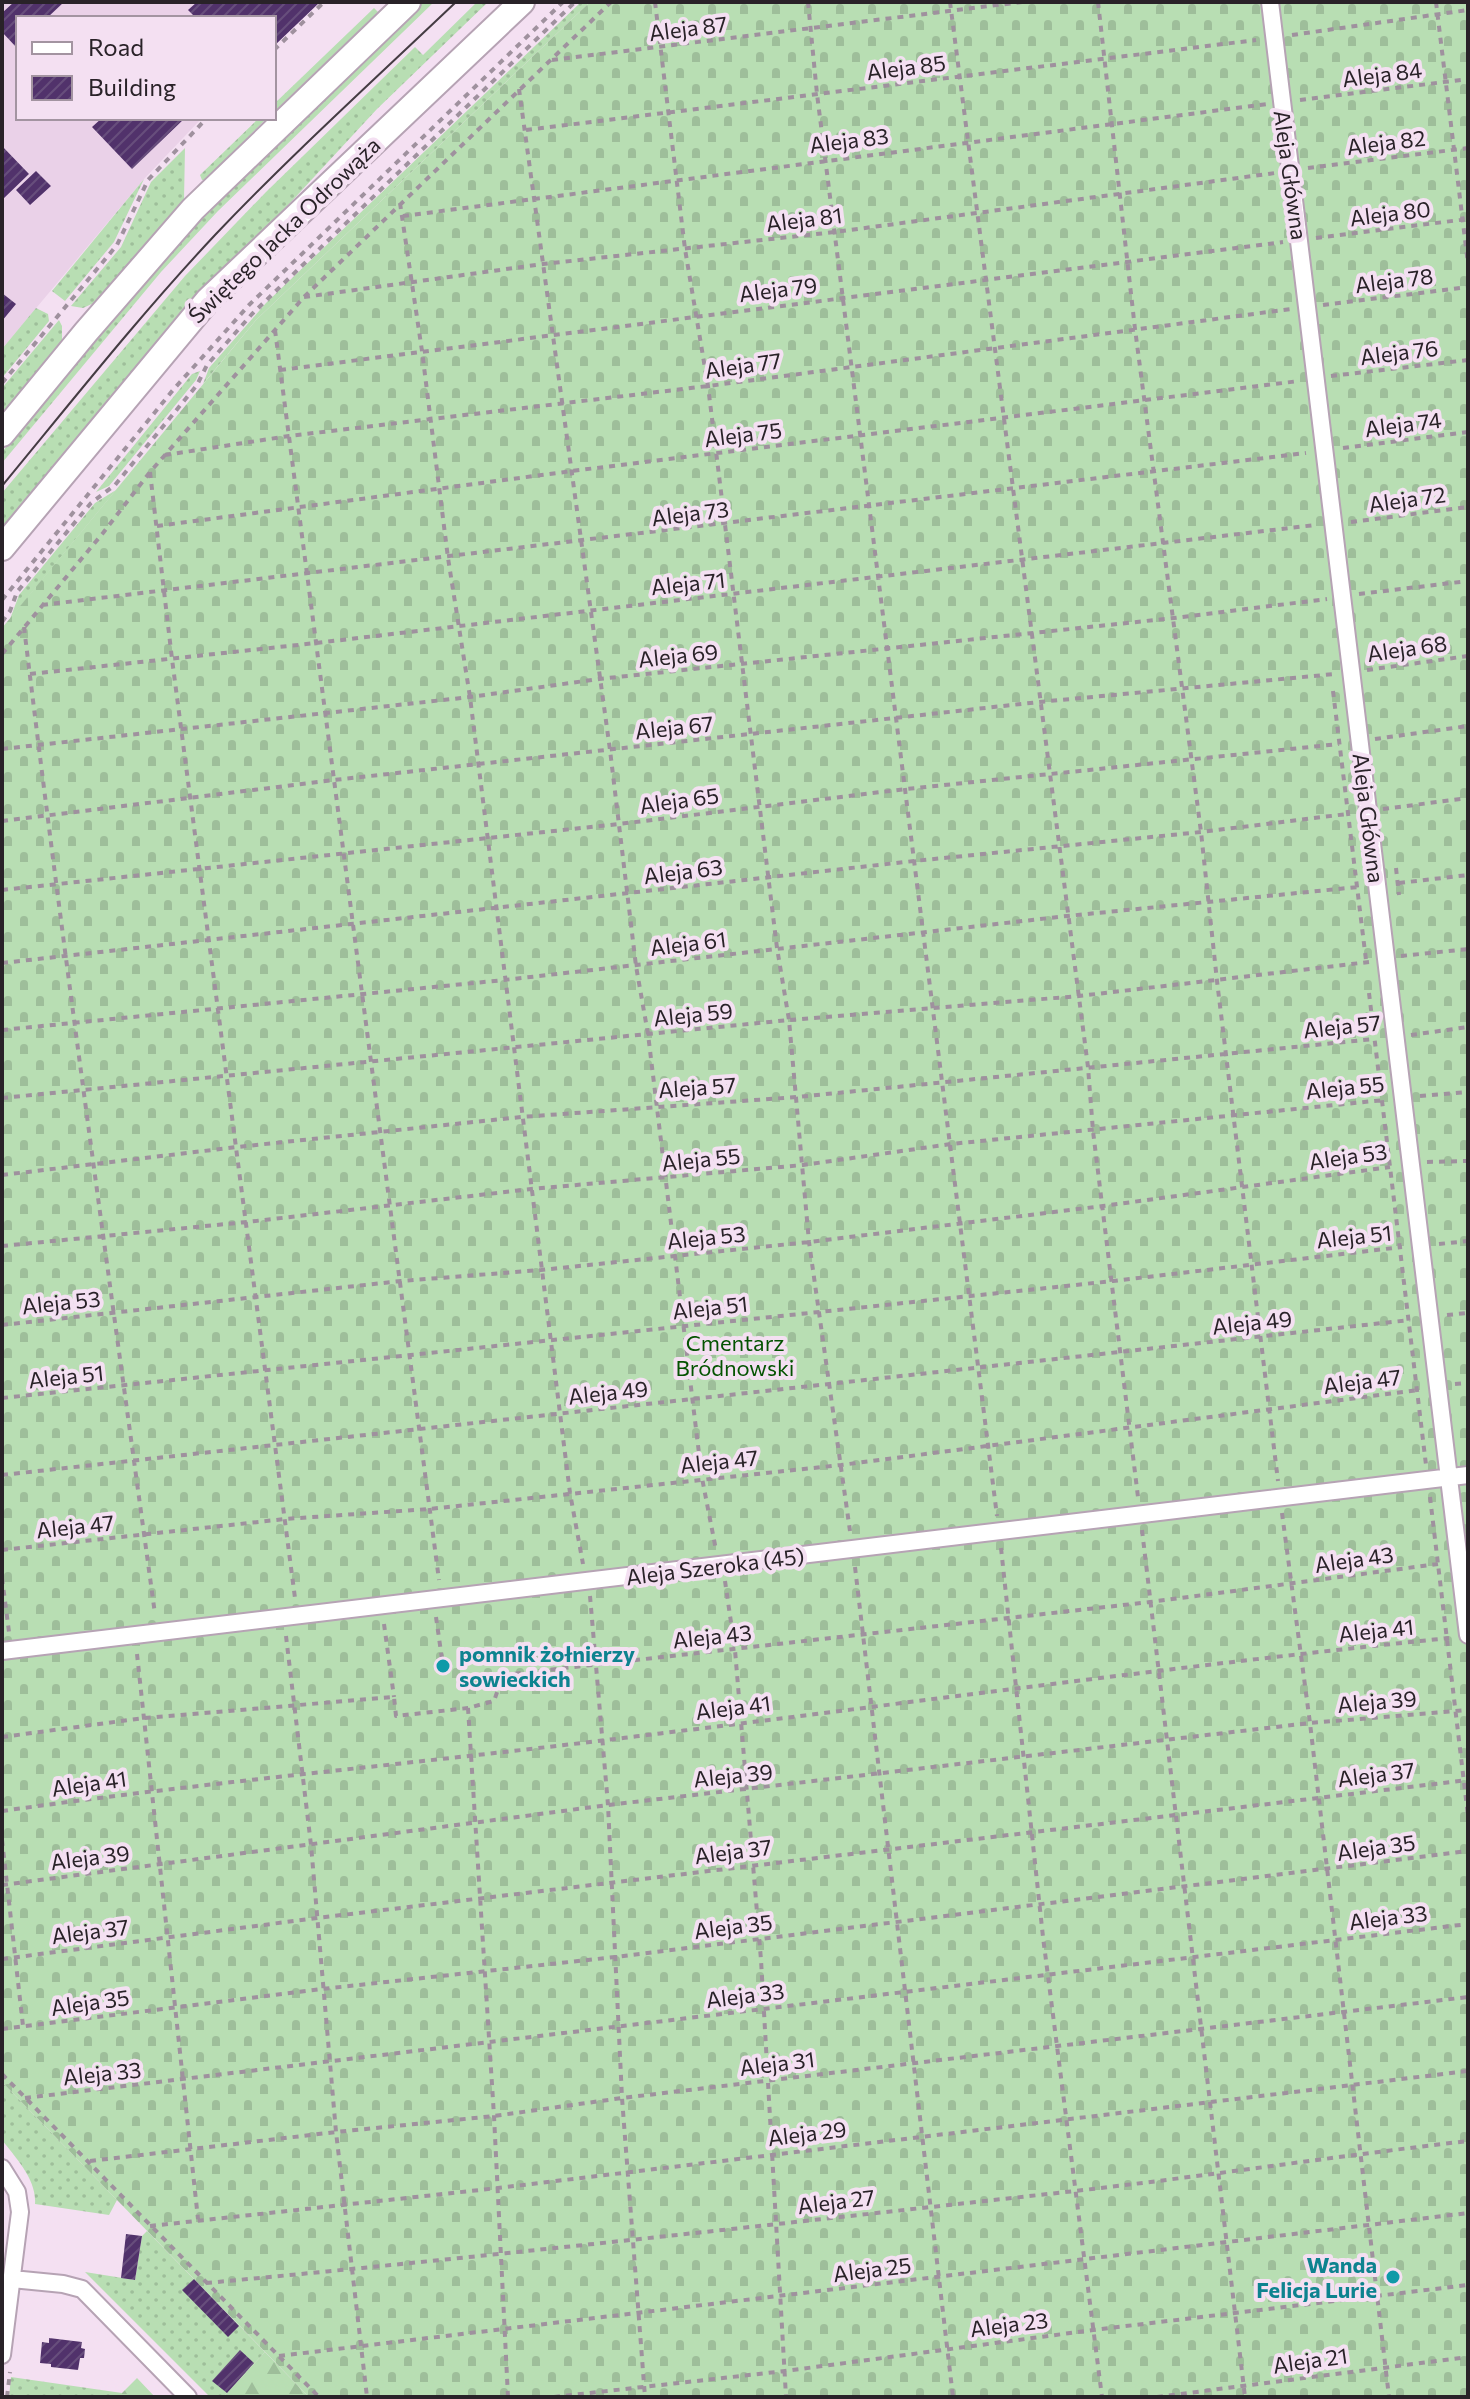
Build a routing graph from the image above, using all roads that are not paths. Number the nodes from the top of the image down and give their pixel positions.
1 (408, 2) edge
2 (522, 2) edge
3 (1270, 2) edge
4 (2, 434) edge
5 (2, 548) edge
6 (1468, 1475) edge
7 (1449, 1478) junction
8 (1463, 1636) edge
9 (7, 1651) edge
10 (2, 2168) edge
11 (12, 2279) junction
12 (6, 2361) edge
13 (188, 2397) edge

1 - 4 main road
2 - 5 main road, Świętego Jacka Odrowąża
3 - 7 street, Aleja Główna
6 - 7 street, Aleja Szeroka (45)
7 - 8 street, Aleja Główna
7 - 9 street, Aleja Szeroka (45)
10 - 11 street
11 - 12 street
11 - 13 street

